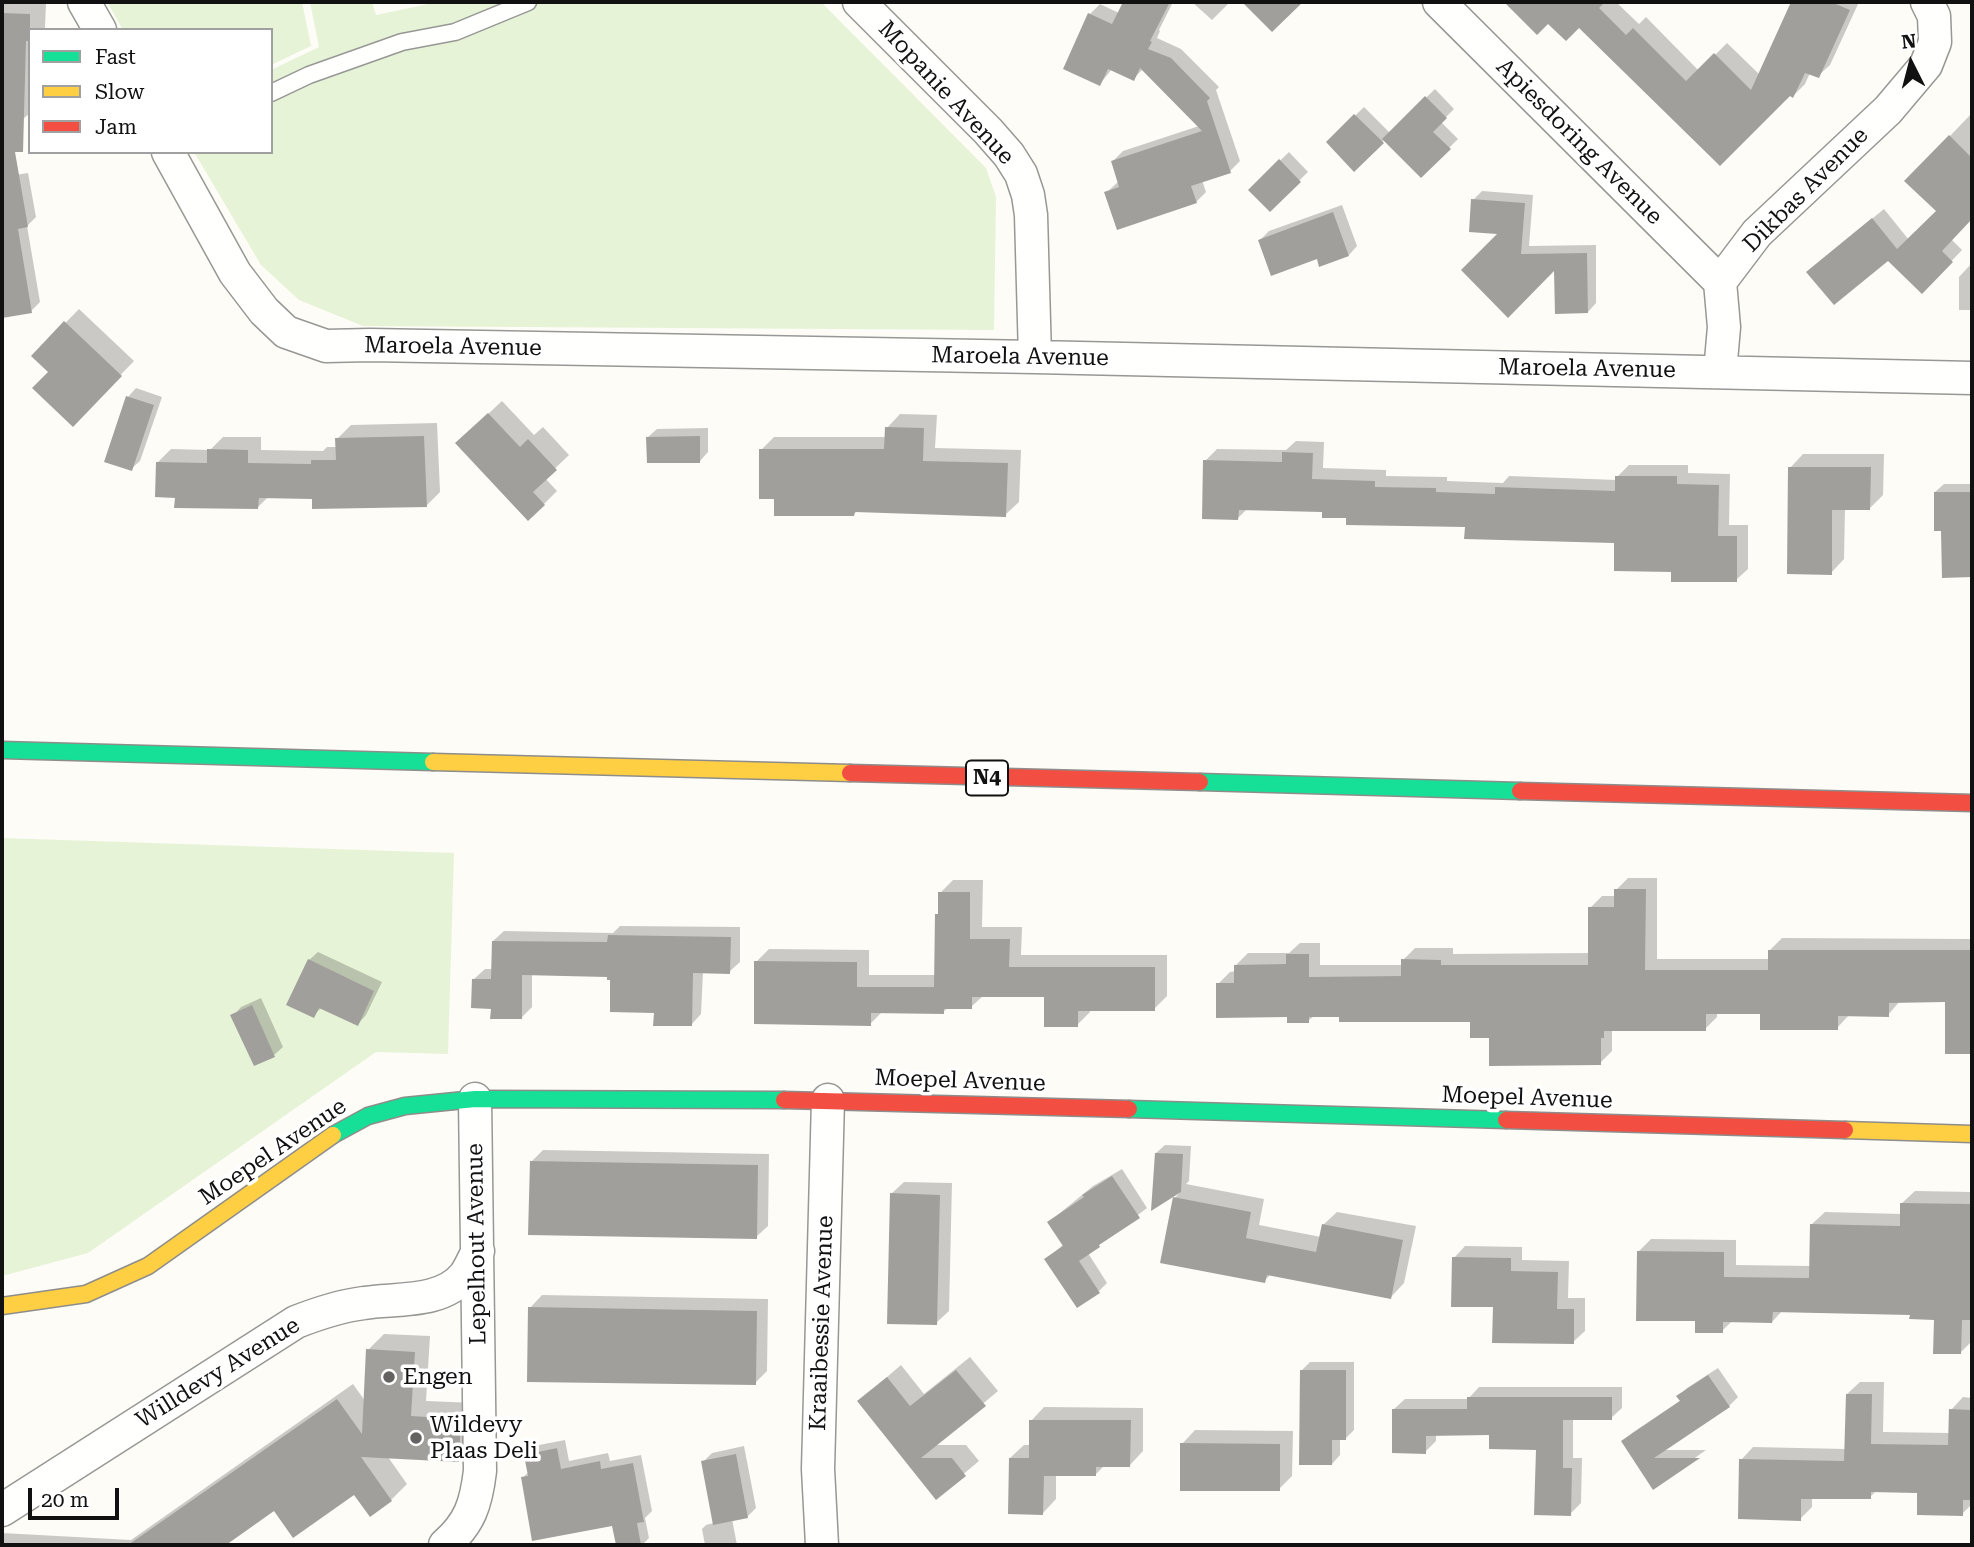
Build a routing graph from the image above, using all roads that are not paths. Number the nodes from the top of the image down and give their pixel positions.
1 (84, 2) edge
2 (528, 2) edge
3 (859, 2) edge
4 (1439, 2) edge
5 (1927, 2) edge
6 (99, 28) edge
7 (273, 92) edge
8 (169, 154) edge
9 (1720, 282) junction
10 (1034, 357) junction
11 (1720, 372) junction
12 (1972, 379) edge
13 (2, 750) edge
14 (1972, 803) edge
15 (475, 1100) junction
16 (828, 1100) junction
17 (1972, 1134) edge
18 (478, 1251) junction
19 (2, 1306) edge
20 (2, 1510) edge
21 (445, 1545) edge
22 (821, 1545) edge

1 - 6 street
2 - 7 lane
3 - 10 street, Mopanie Avenue
4 - 9 street, Apiesdoring Avenue
5 - 9 street, Dikbas Avenue
8 - 10 street, Maroela Avenue
9 - 11 street
10 - 11 street, Maroela Avenue
11 - 12 street, Maroela Avenue
13 - 14 main road, N4
15 - 16 main road, Moepel Avenue
15 - 18 street, Lepelhout Avenue
15 - 19 main road, Moepel Avenue
16 - 17 main road, Moepel Avenue
16 - 22 street, Kraaibessie Avenue
18 - 20 street, Willdevy Avenue
18 - 21 street, Lepelhout Avenue

